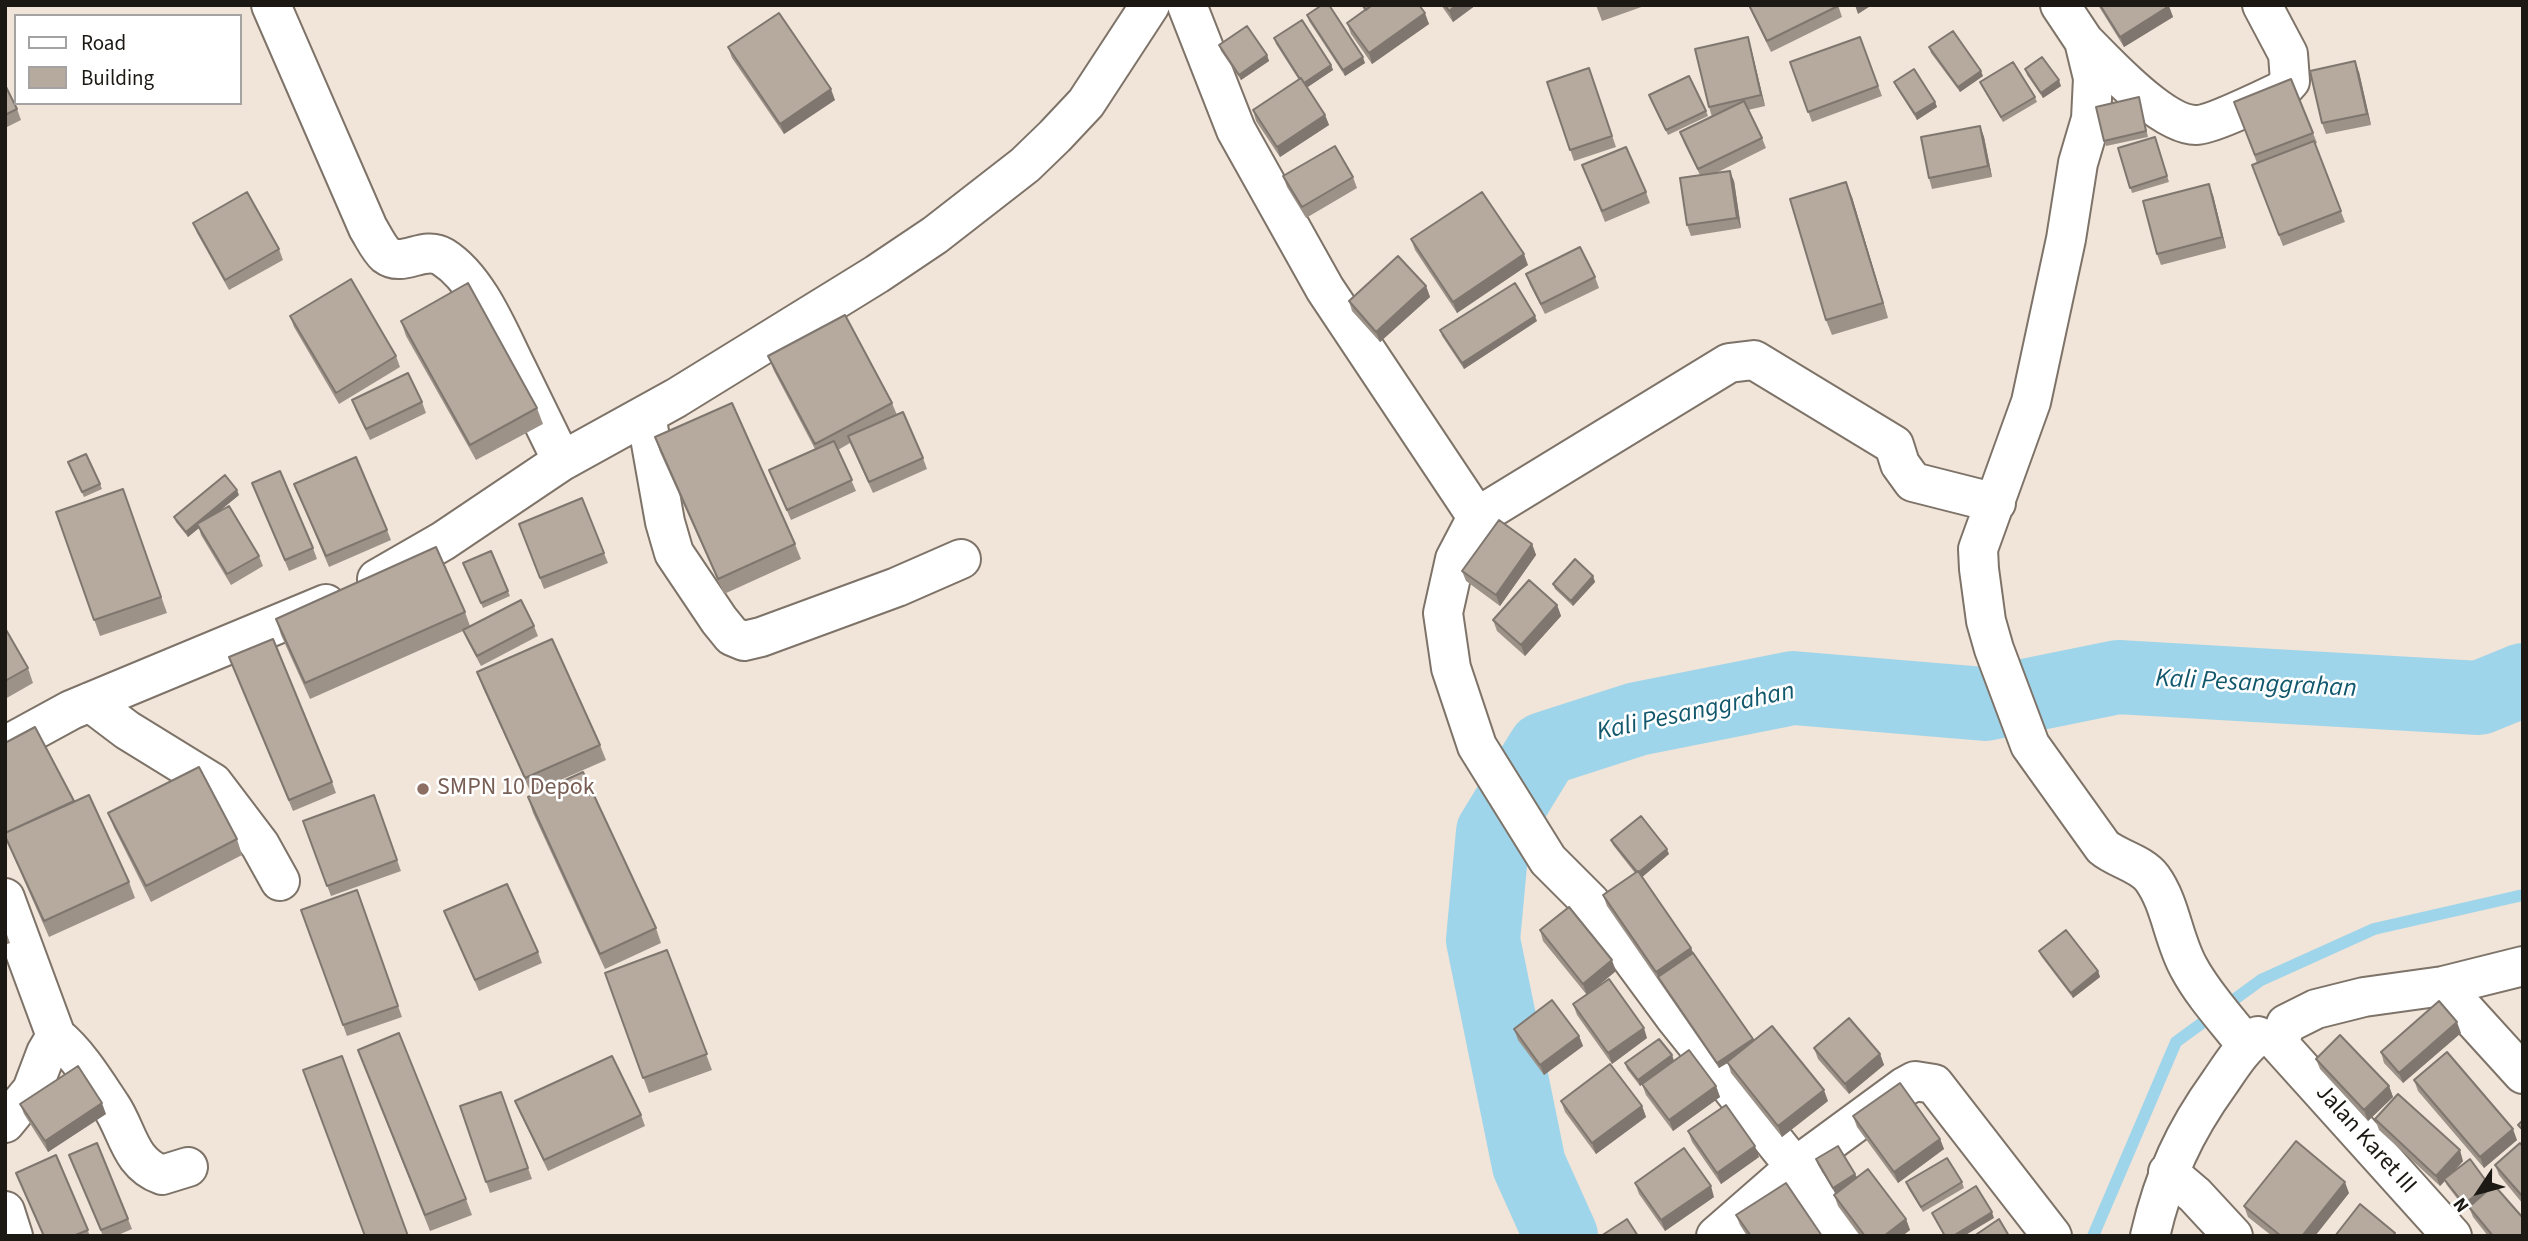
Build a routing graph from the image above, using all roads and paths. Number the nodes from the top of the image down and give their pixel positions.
1 (271, 5) edge
2 (1150, 5) edge
3 (1187, 5) edge
4 (2060, 5) edge
5 (2262, 5) edge
6 (2084, 41) junction
7 (646, 415) junction
8 (562, 461) junction
9 (1996, 503) junction
10 (1477, 517) junction
11 (961, 559) dead end
12 (90, 702) junction
13 (5, 746) edge
14 (280, 881) dead end
15 (5, 898) edge
16 (2523, 967) edge
17 (2443, 986) junction
18 (56, 1037) junction
19 (2255, 1039) junction
20 (2523, 1074) edge
21 (5, 1123) edge
22 (188, 1167) dead end
23 (1795, 1167) junction
24 (2168, 1172) junction
25 (5, 1211) edge
26 (13, 1236) edge
27 (1716, 1236) edge
28 (1846, 1236) edge
29 (2052, 1236) edge
30 (2150, 1236) edge
31 (2233, 1236) edge
32 (2452, 1236) edge

1 - 8 street
2 - 7 street
3 - 10 street
4 - 6 street
5 - 6 street
6 - 9 street, Jalan Karet III
7 - 8 street
7 - 11 street
8 - 12 street
9 - 10 street
9 - 19 street, Jalan Karet III
10 - 23 street
12 - 13 street
12 - 14 street
15 - 18 street
16 - 17 street
17 - 19 street
17 - 20 street
18 - 21 street
18 - 22 street
19 - 24 street
19 - 32 street, Jalan Karet III
23 - 27 street
23 - 28 street
23 - 29 street
24 - 30 street
24 - 31 street
25 - 26 street

